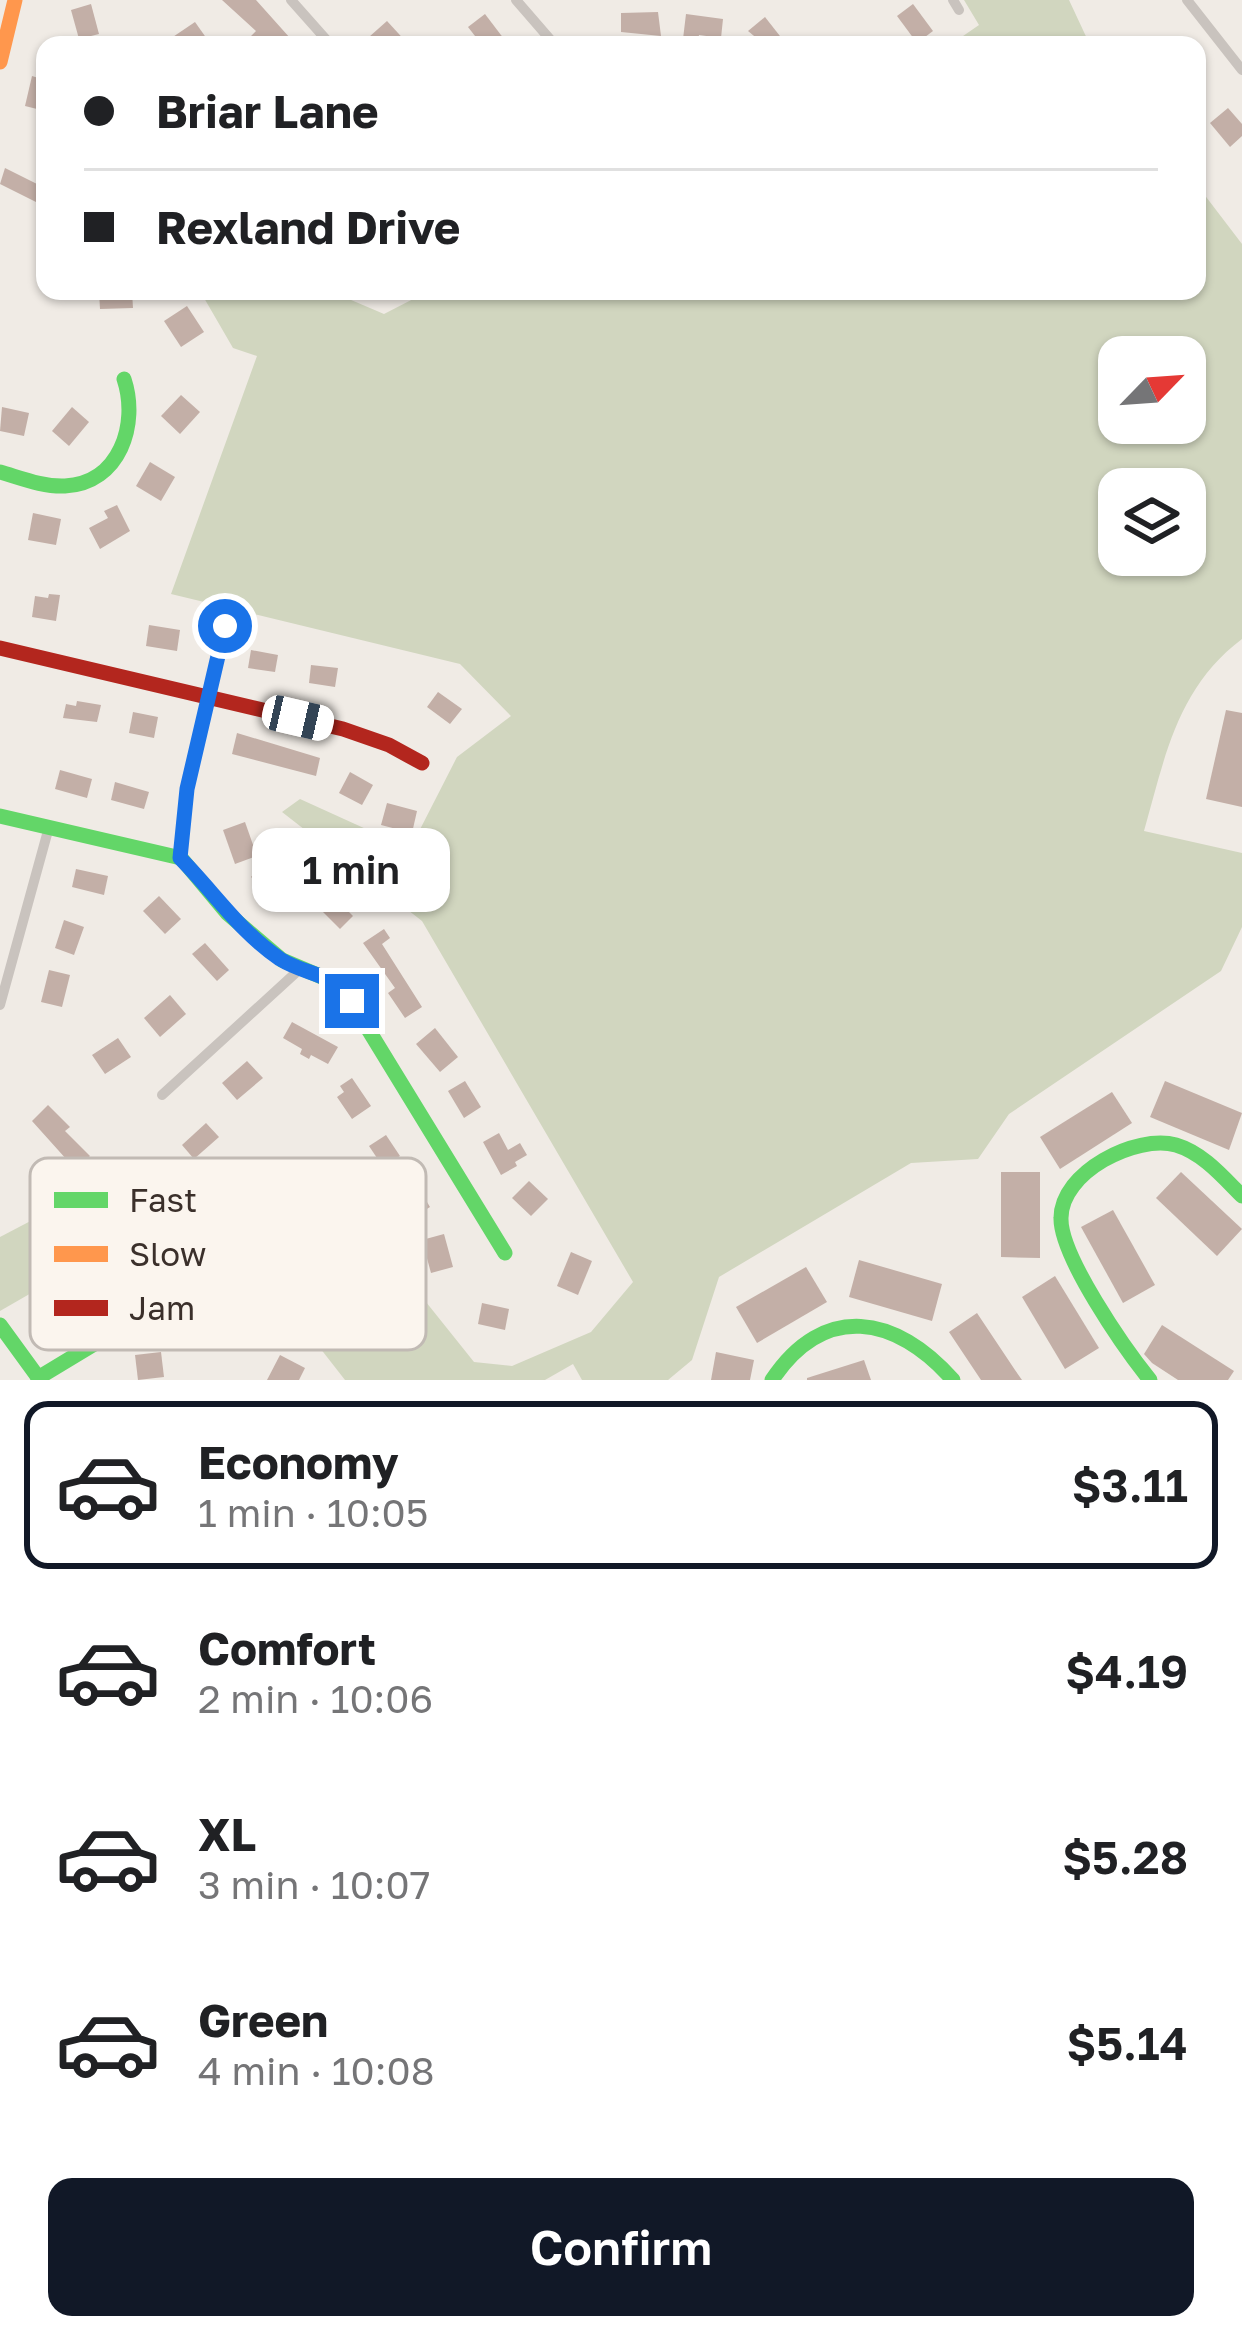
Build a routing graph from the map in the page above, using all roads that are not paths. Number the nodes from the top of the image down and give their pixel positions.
1 (15, 0) edge
2 (291, 0) edge
3 (516, 0) edge
4 (1187, 0) edge
5 (324, 36) edge
6 (548, 36) edge
7 (0, 62) edge
8 (1242, 70) edge
9 (124, 379) dead end
10 (0, 472) edge
11 (225, 626) dead end
12 (0, 648) edge
13 (208, 698) junction
14 (422, 763) dead end
15 (0, 816) edge
16 (49, 827) junction
17 (180, 858) junction
18 (301, 968) junction
19 (0, 1005) edge
20 (162, 1095) dead end
21 (1242, 1196) edge
22 (506, 1253) dead end
23 (0, 1325) edge
24 (85, 1350) edge
25 (39, 1379) edge
26 (772, 1380) edge
27 (953, 1380) edge
28 (1150, 1380) edge

1 - 7 street
2 - 5 street
3 - 6 street
4 - 8 street
9 - 10 street
11 - 13 street
12 - 13 street
13 - 14 street
13 - 17 street
15 - 16 street
16 - 17 street
16 - 19 street
17 - 18 street
18 - 20 street
18 - 22 street
21 - 28 street
23 - 25 street
24 - 25 street
26 - 27 street

